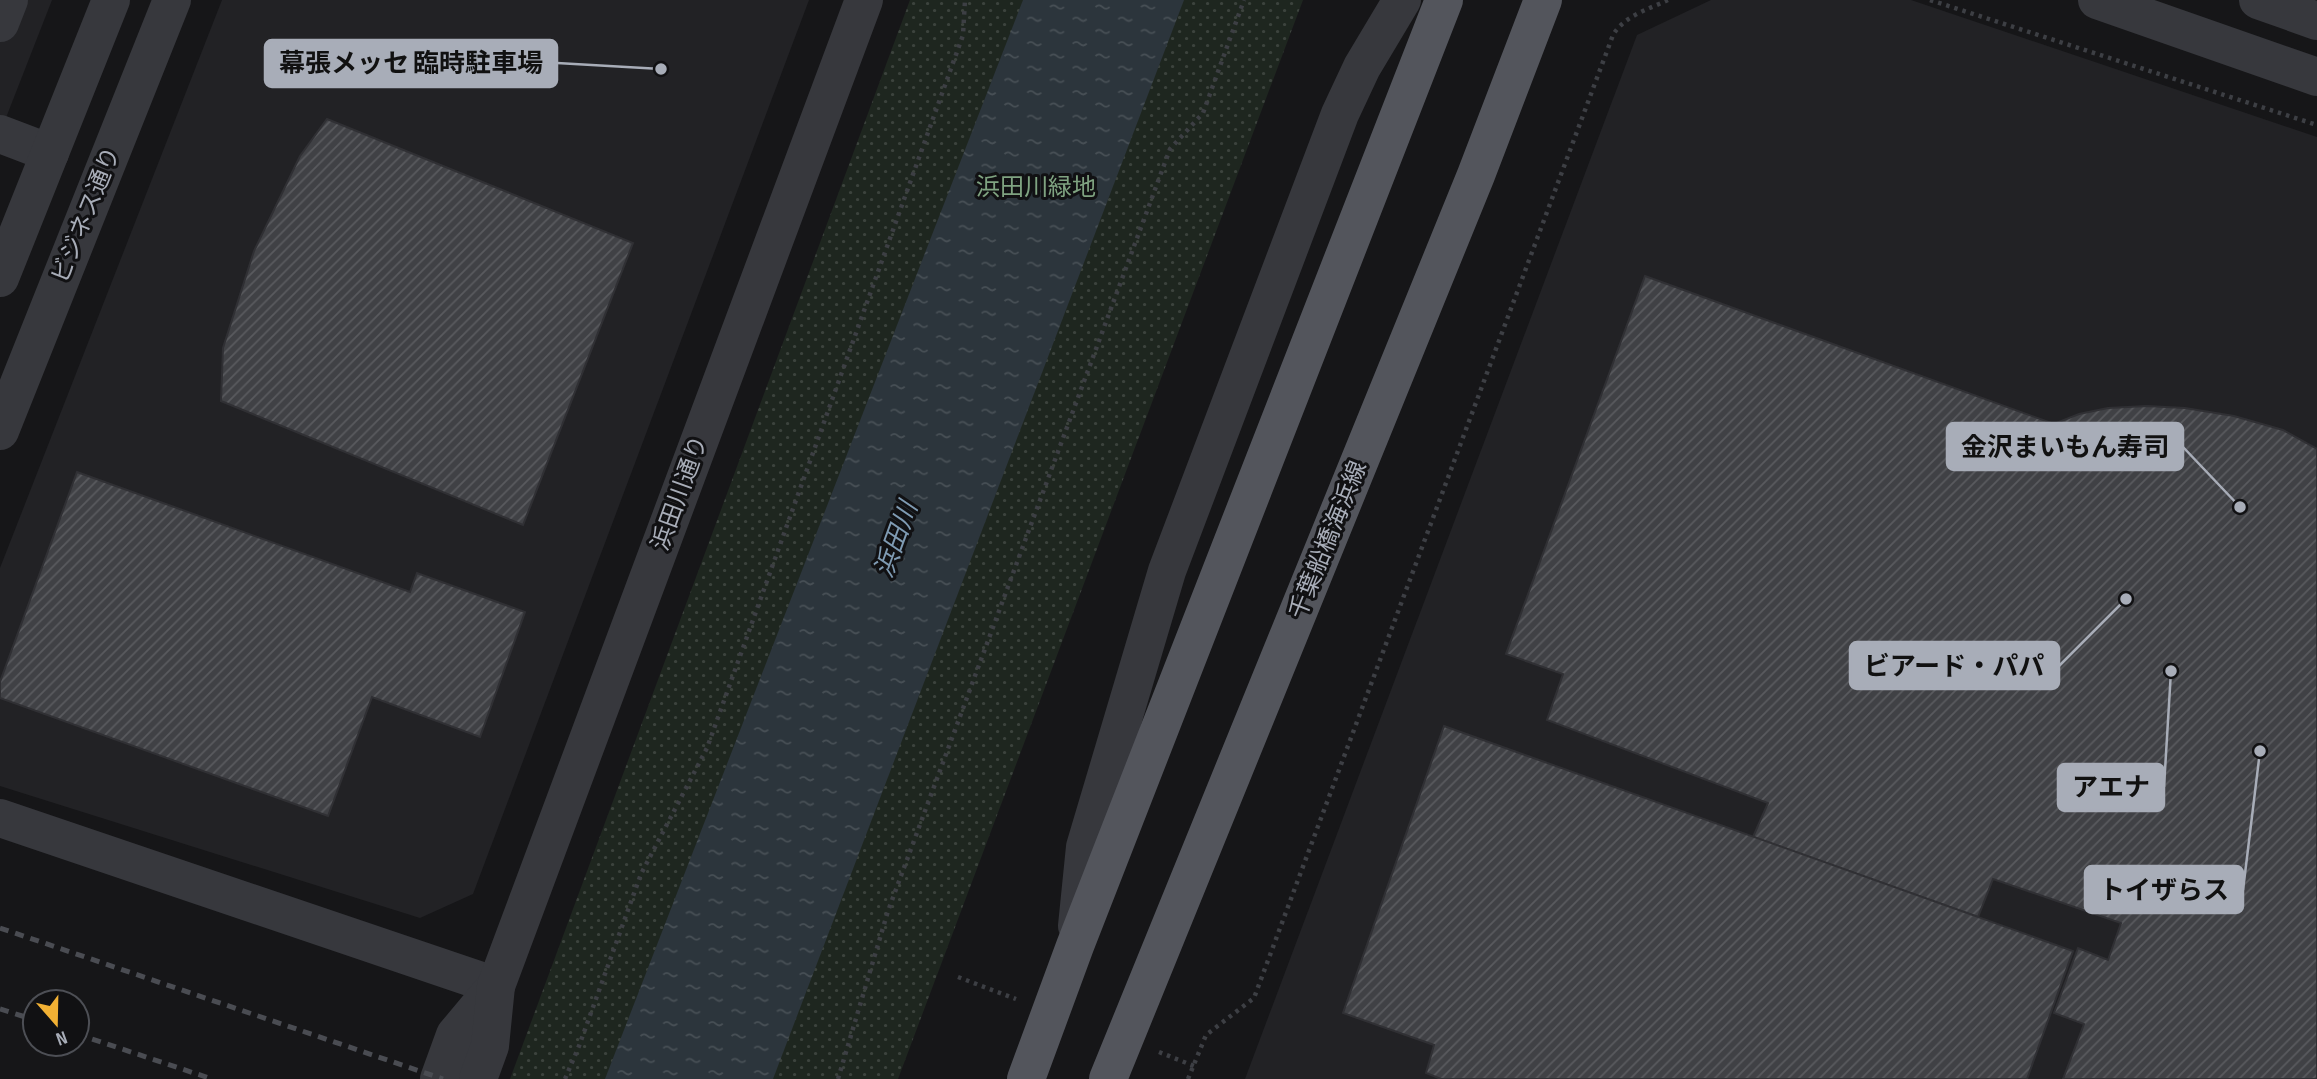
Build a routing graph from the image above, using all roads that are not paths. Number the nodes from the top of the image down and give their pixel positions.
1 (9, 0) edge
2 (111, 0) edge
3 (172, 0) edge
4 (864, 0) edge
5 (1402, 0) edge
6 (1444, 0) edge
7 (1543, 0) edge
8 (2097, 0) edge
9 (2258, 0) edge
10 (2317, 21) edge
11 (0, 23) edge
12 (2317, 77) edge
13 (0, 134) edge
14 (50, 153) junction
15 (0, 278) edge
16 (0, 431) edge
17 (0, 818) edge
18 (1075, 946) junction
19 (496, 986) junction
20 (1030, 1078) edge
21 (439, 1079) edge
22 (478, 1079) edge
23 (1108, 1079) edge

1 - 11 street
2 - 14 street
3 - 16 street, ビジネス通り
4 - 19 street, 浜田川通り
5 - 18 street
6 - 18 main road
7 - 23 main road, 千葉船橋海浜線
8 - 12 street
9 - 10 street
13 - 14 street
14 - 15 street
17 - 19 street
18 - 20 main road
19 - 21 street
19 - 22 street

